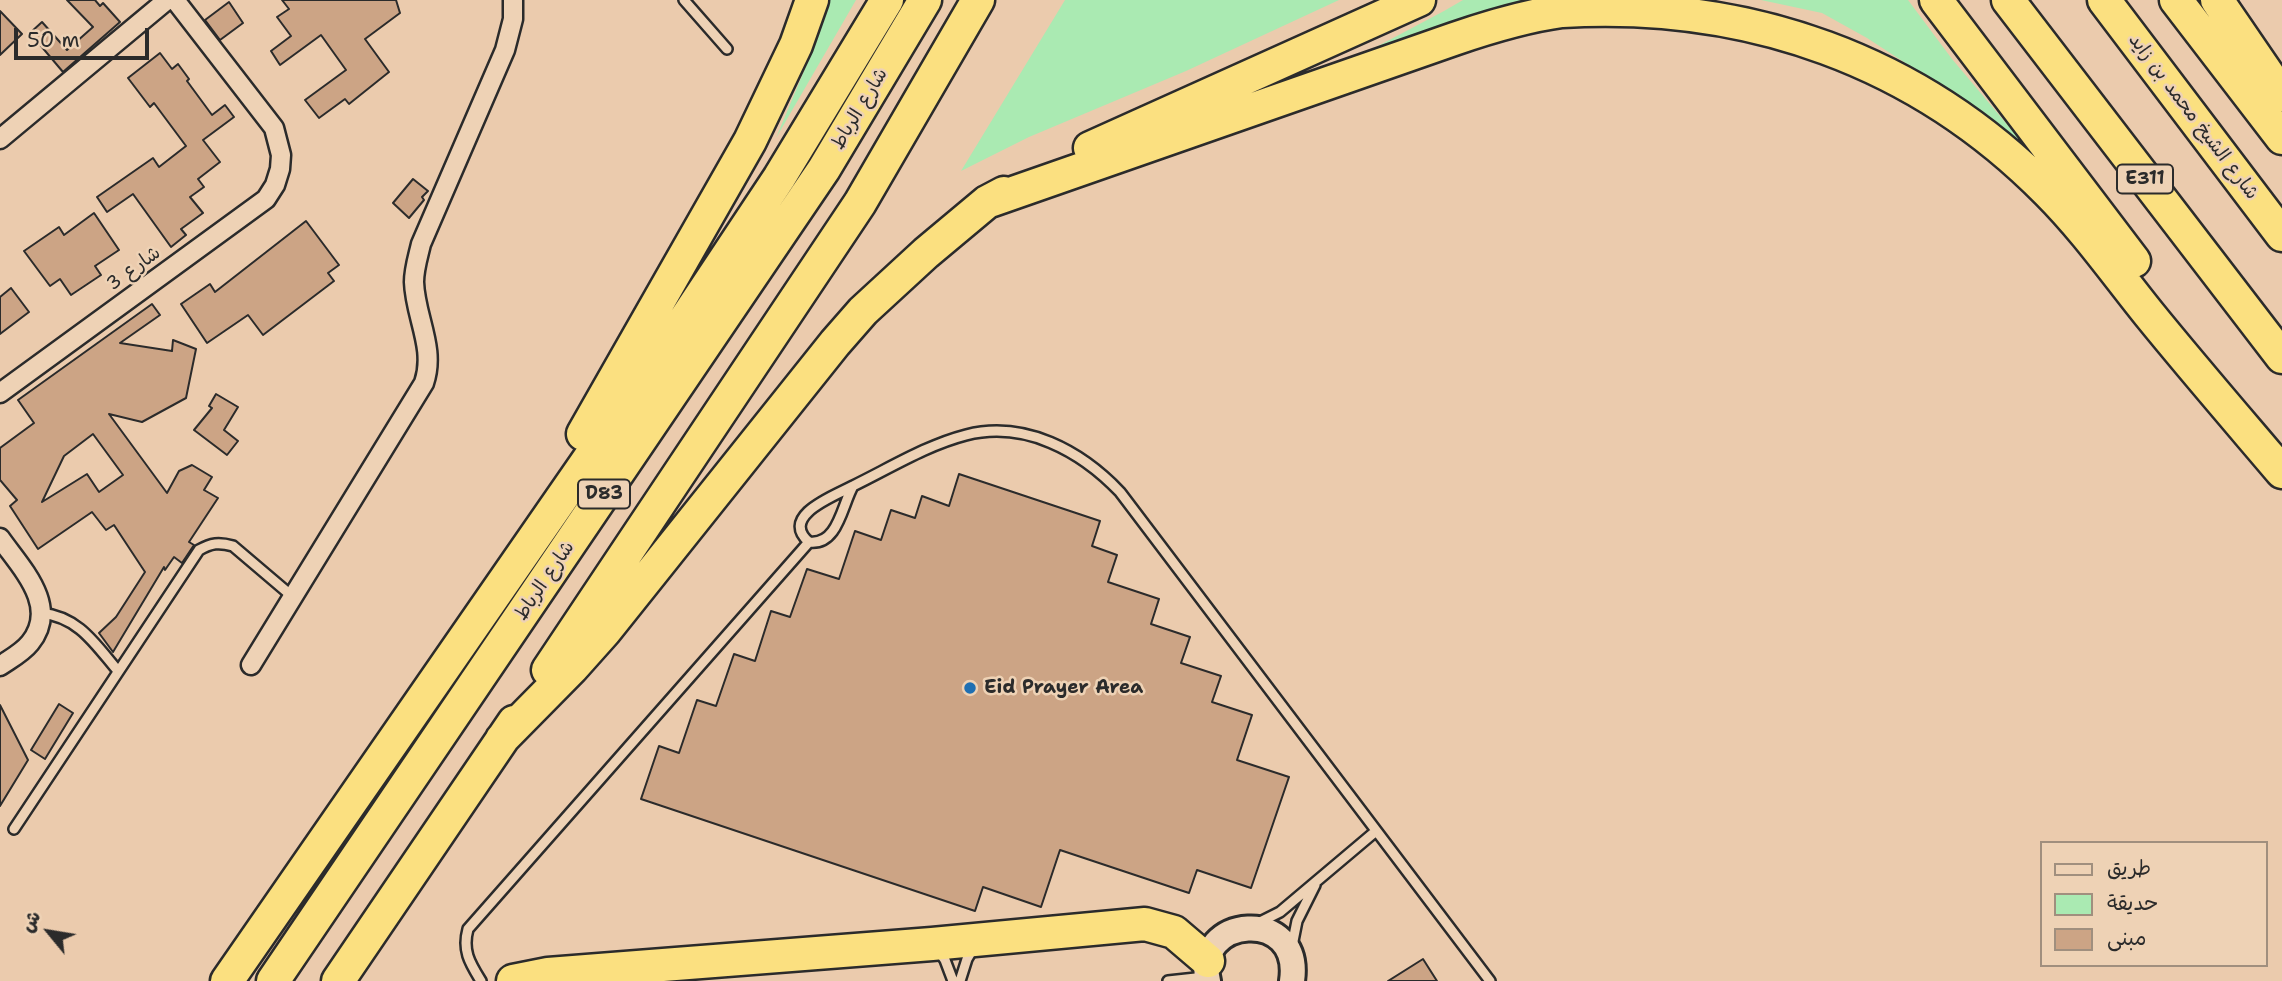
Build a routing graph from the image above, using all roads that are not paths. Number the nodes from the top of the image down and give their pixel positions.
1 (513, 0) edge
2 (684, 0) edge
3 (812, 0) edge
4 (887, 0) edge
5 (925, 0) edge
6 (978, 0) edge
7 (1419, 0) edge
8 (1936, 0) edge
9 (2008, 0) edge
10 (2104, 0) edge
11 (2176, 0) edge
12 (2217, 0) edge
13 (177, 2) edge
14 (727, 49) dead end
15 (2282, 95) edge
16 (2282, 138) edge
17 (0, 139) edge
18 (987, 202) junction
19 (2282, 234) edge
20 (2282, 357) edge
21 (0, 393) edge
22 (2282, 470) edge
23 (853, 486) junction
24 (0, 538) edge
25 (809, 542) junction
26 (293, 597) junction
27 (485, 605) junction
28 (41, 613) junction
29 (251, 665) dead end
30 (0, 666) edge
31 (118, 671) junction
32 (502, 739) junction
33 (14, 829) dead end
34 (1376, 831) junction
35 (1320, 877) junction
36 (1247, 927) junction
37 (980, 938) junction
38 (932, 944) junction
39 (1291, 955) junction
40 (1208, 973) edge
41 (578, 976) edge
42 (226, 981) edge
43 (273, 981) edge
44 (338, 981) edge
45 (481, 981) edge
46 (513, 981) edge
47 (953, 981) edge
48 (960, 981) edge
49 (1168, 981) edge
50 (1292, 981) edge
51 (1490, 981) edge

1 - 26 street
2 - 14 lane
3 - 27 highway
4 - 27 highway
5 - 43 highway, شارع الرباط / D83
6 - 32 highway, D83
7 - 18 highway
8 - 22 highway
9 - 20 highway, E311
10 - 19 highway, شارع الشيخ محمد بن زايد
11 - 16 highway
12 - 15 highway
13 - 17 street
13 - 21 street, شارع 3
18 - 22 highway
18 - 32 highway
23 - 25 lane
23 - 25 lane
23 - 34 lane
24 - 28 street
25 - 45 lane
26 - 29 street
26 - 31 lane
27 - 42 highway
28 - 30 street
28 - 31 lane
31 - 33 lane
32 - 44 highway, D83
34 - 35 lane
34 - 51 lane
35 - 36 lane
35 - 39 lane
36 - 39 street
36 - 40 street
37 - 38 highway
37 - 40 highway
37 - 48 lane
38 - 41 highway
38 - 47 lane
39 - 50 street
40 - 49 lane
41 - 46 highway

